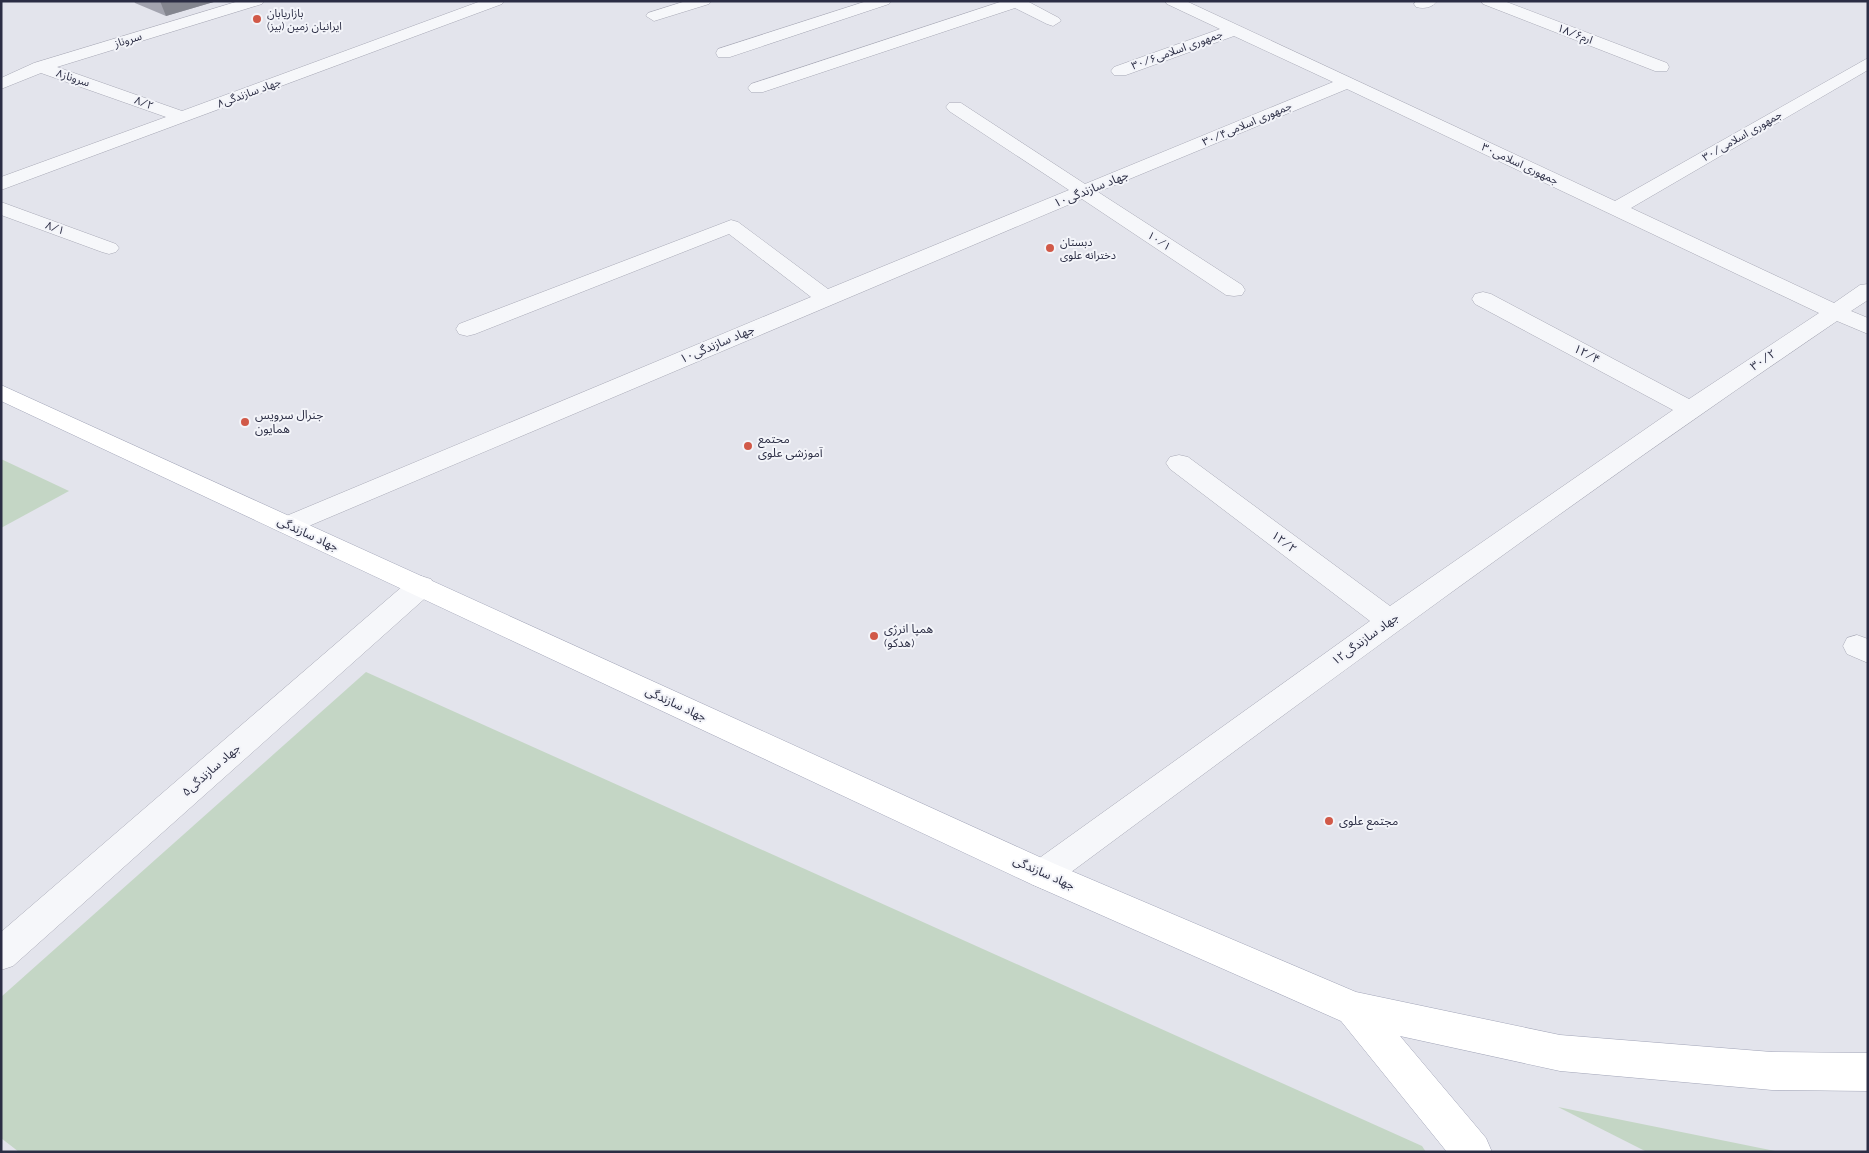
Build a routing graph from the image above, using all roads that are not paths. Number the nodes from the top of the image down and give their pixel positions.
1 (256, 1) edge
2 (496, 1) edge
3 (703, 1) edge
4 (883, 1) edge
5 (1172, 1) edge
6 (1489, 1) edge
7 (1015, 2) edge
8 (654, 16) dead end
9 (1053, 21) dead end
10 (1234, 30) junction
11 (724, 53) dead end
12 (1868, 63) edge
13 (40, 67) junction
14 (1661, 67) dead end
15 (1120, 71) dead end
16 (1346, 83) junction
17 (1, 84) edge
18 (105, 88) joint
19 (757, 88) dead end
20 (955, 107) dead end
21 (183, 117) junction
22 (1147, 166) joint
23 (1, 184) edge
24 (1083, 192) junction
25 (1, 208) edge
26 (1616, 209) junction
27 (109, 248) dead end
28 (1234, 290) dead end
29 (1868, 290) edge
30 (826, 298) junction
31 (1483, 299) dead end
32 (1836, 312) junction
33 (1868, 327) edge
34 (467, 329) dead end
35 (1, 392) edge
36 (1690, 409) junction
37 (1179, 463) dead end
38 (288, 525) junction
39 (421, 586) junction
40 (1390, 620) junction
41 (1043, 874) junction
42 (1, 954) edge
43 (1354, 1009) junction
44 (1868, 1072) edge
45 (1472, 1152) edge

1 - 13 street, سروناز
2 - 21 street, جهاد سازندگی۸
3 - 8 street
4 - 11 street
5 - 10 street, جمهوری اسلامی۳۰
6 - 14 street, ۱۸/۶ارم
7 - 9 street
7 - 19 street
10 - 15 street, ۳۰/۶جمهوری اسلامی
10 - 16 street, جمهوری اسلامی۳۰
12 - 26 street, ۳۰/جمهوری اسلامی
13 - 17 street, سروناز
13 - 18 street, سروناز۸
16 - 22 street, ۳۰/۴جمهوری اسلامی
16 - 26 street, جمهوری اسلامی۳۰
18 - 21 street, ۸/۲
20 - 24 street, ۱۰/۱
21 - 23 street, جهاد سازندگی۸
22 - 24 street, جهاد سازندگی۱۰
24 - 28 street, ۱۰/۱
24 - 30 street, جهاد سازندگی۱۰
25 - 27 street, ۸/۱
26 - 32 street, جمهوری اسلامی۳۰
29 - 32 street, ۳۰/۲
30 - 34 street
30 - 38 street, جهاد سازندگی۱۰
31 - 36 street, ۱۲/۴
32 - 33 street, جمهوری اسلامی۳۰
32 - 36 street, ۳۰/۲
35 - 38 main road, جهاد سازندگی
36 - 40 street, جهاد سازندگی۱۲
37 - 40 street, ۱۲/۲
38 - 39 main road, جهاد سازندگی
39 - 41 main road, جهاد سازندگی
39 - 42 street, جهاد سازندگی۵
40 - 41 street, جهاد سازندگی۱۲
41 - 43 main road, جهاد سازندگی
43 - 44 main road, جهاد سازندگی
43 - 45 main road

